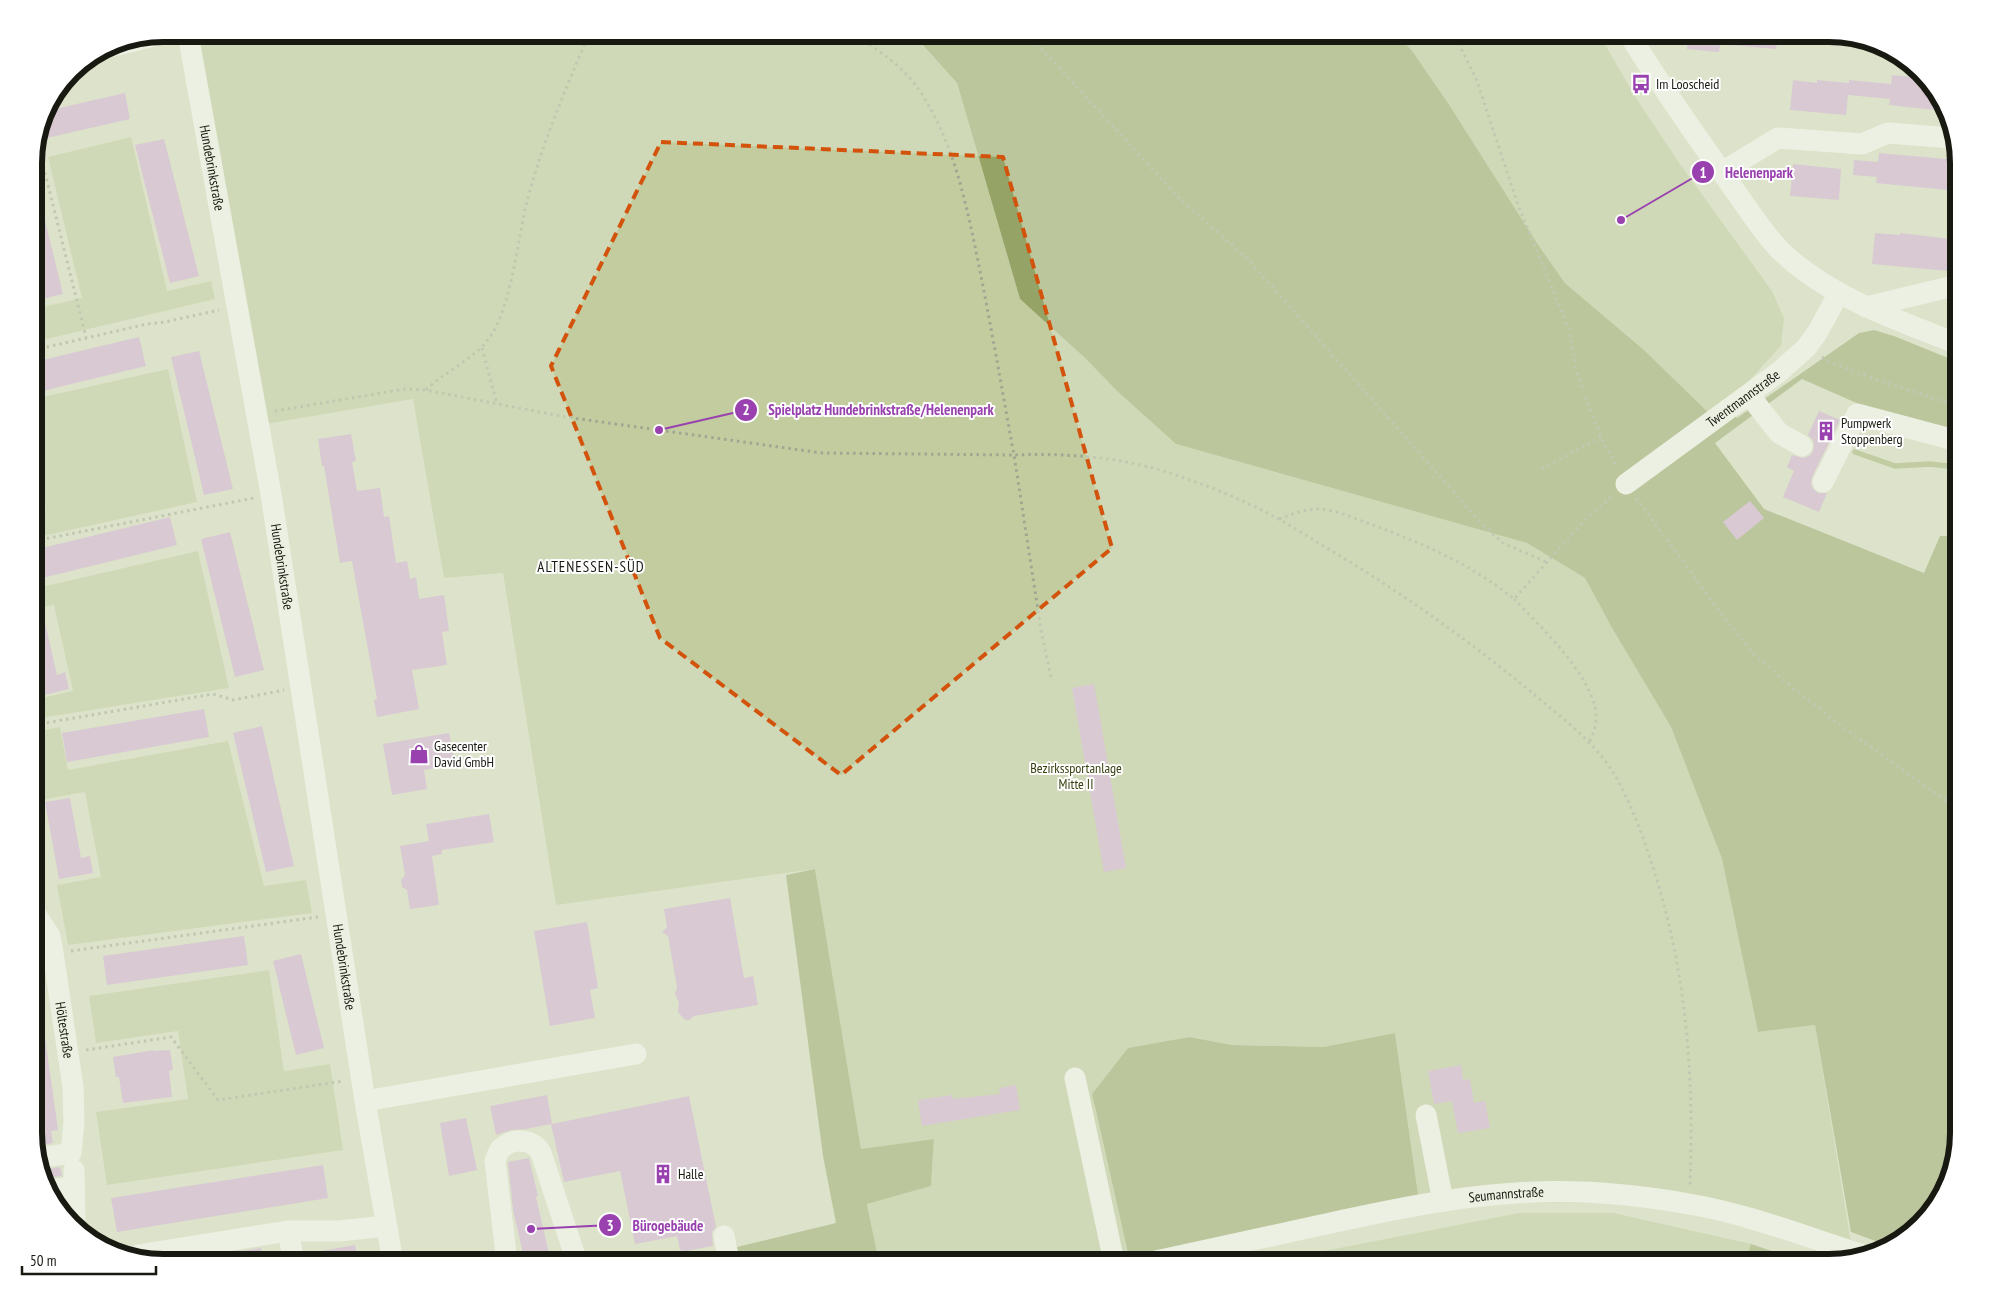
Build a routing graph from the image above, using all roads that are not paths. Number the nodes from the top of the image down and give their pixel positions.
1 (1634, 42) edge
2 (190, 43) edge
3 (1946, 138) edge
4 (1722, 172) junction
5 (1950, 287) edge
6 (1839, 293) junction
7 (1866, 307) junction
8 (1950, 341) edge
9 (1749, 395) junction
10 (1950, 439) edge
11 (1802, 446) dead end
12 (1624, 480) road end
13 (1823, 482) dead end
14 (43, 926) edge
15 (636, 1054) dead end
16 (1075, 1078) dead end
17 (366, 1101) junction
18 (1426, 1115) dead end
19 (46, 1161) edge
20 (73, 1170) junction
21 (55, 1185) edge
22 (1443, 1201) junction
23 (75, 1214) edge
24 (386, 1226) junction
25 (288, 1230) junction
26 (724, 1236) dead end
27 (1850, 1251) edge
28 (153, 1253) edge
29 (292, 1254) edge
30 (392, 1254) edge
31 (506, 1254) edge
32 (574, 1254) edge
33 (727, 1254) edge
34 (1112, 1254) edge
35 (1188, 1254) edge

1 - 4 street
2 - 17 street, Hundebrinkstraße
3 - 4 street
4 - 6 street
5 - 7 street
6 - 7 street
6 - 9 street, Twentmannstraße
7 - 8 street
9 - 11 street
9 - 12 street, Twentmannstraße
10 - 13 street
14 - 20 street, Höltestraße
15 - 17 street
16 - 34 street
17 - 24 street, Hundebrinkstraße
18 - 22 street
19 - 20 street
20 - 21 street
20 - 23 street
22 - 27 street, Seumannstraße
22 - 35 street, Seumannstraße
24 - 25 street
24 - 30 street, Hundebrinkstraße
25 - 28 street
25 - 29 street
26 - 33 street
31 - 32 street

